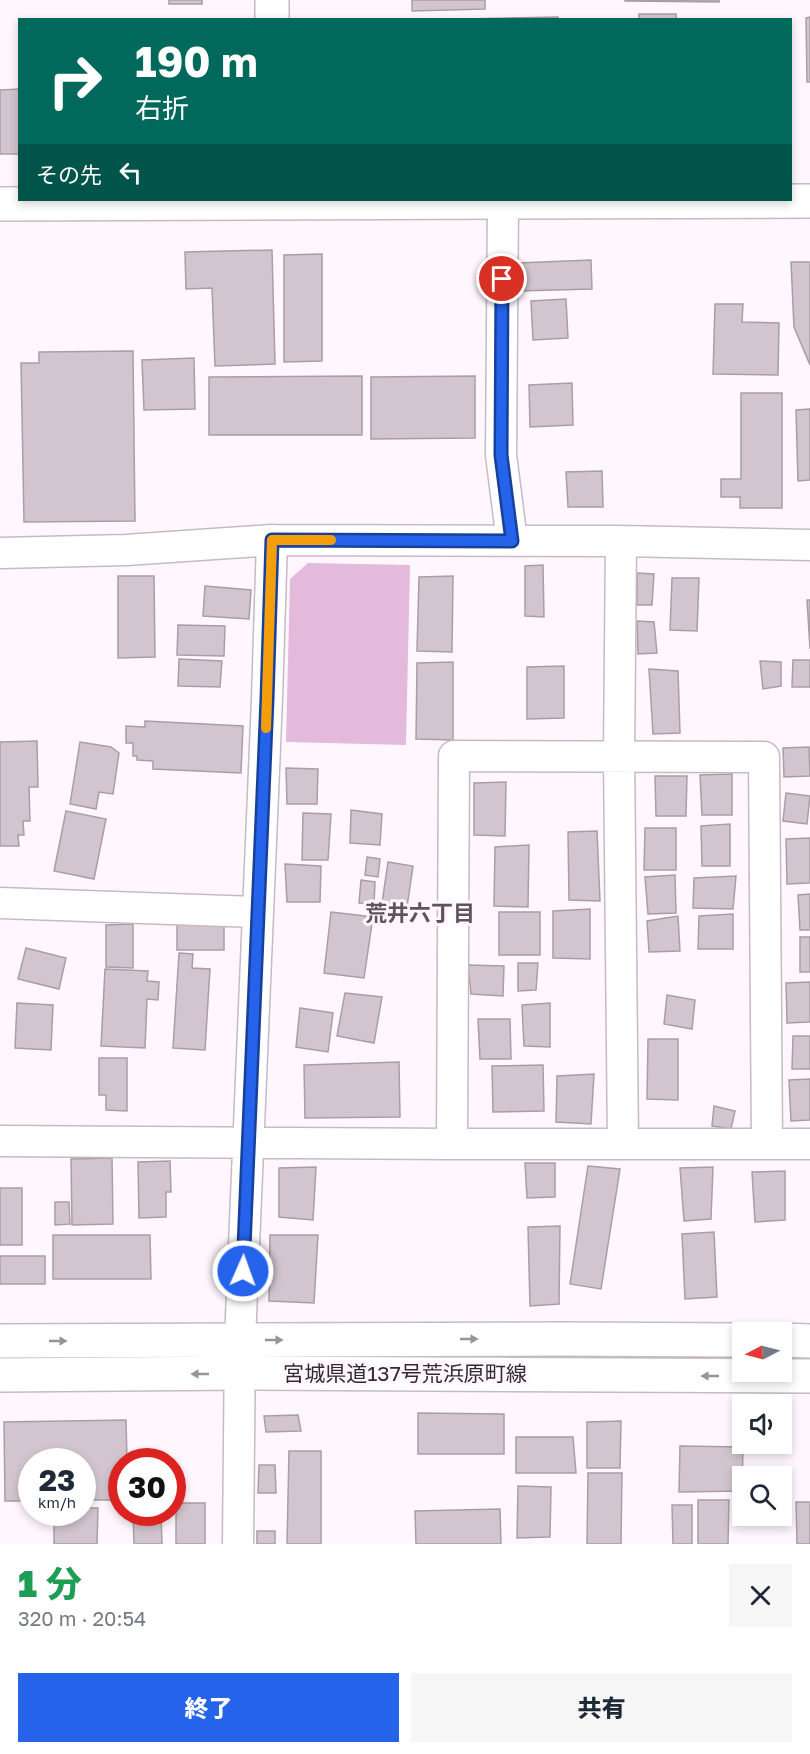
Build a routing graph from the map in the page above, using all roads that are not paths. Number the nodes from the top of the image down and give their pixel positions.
1 (272, 0) edge
2 (272, 18) edge
3 (272, 201) edge
4 (502, 201) junction
5 (810, 201) edge
6 (0, 204) edge
7 (272, 540) junction
8 (512, 541) junction
9 (621, 541) junction
10 (810, 545) edge
11 (0, 553) edge
12 (619, 756) junction
13 (0, 903) edge
14 (257, 912) junction
15 (0, 1141) edge
16 (248, 1143) junction
17 (452, 1144) junction
18 (623, 1144) junction
19 (767, 1144) junction
20 (810, 1144) edge
21 (240, 1340) junction
22 (732, 1340) edge
23 (792, 1340) edge
24 (0, 1341) edge
25 (810, 1341) edge
26 (240, 1373) junction
27 (0, 1375) edge
28 (810, 1376) edge
29 (238, 1544) edge

1 - 2 main road
3 - 4 main road
3 - 6 main road
4 - 5 main road
4 - 8 street
7 - 8 street
7 - 11 street
7 - 14 street
8 - 9 street
9 - 10 street
9 - 12 street
12 - 17 street
12 - 18 street
12 - 19 street
13 - 14 street
14 - 16 street
15 - 16 street
16 - 17 street
16 - 21 street
17 - 18 street
18 - 19 street
19 - 20 street
21 -> 22 main road, 宮城県道137号荒浜原町線
24 -> 21 main road, 宮城県道137号荒浜原町線
21 - 26 street
23 - 25 main road
26 -> 27 main road, 宮城県道137号荒浜原町線
28 -> 26 main road, 宮城県道137号荒浜原町線
26 - 29 street

